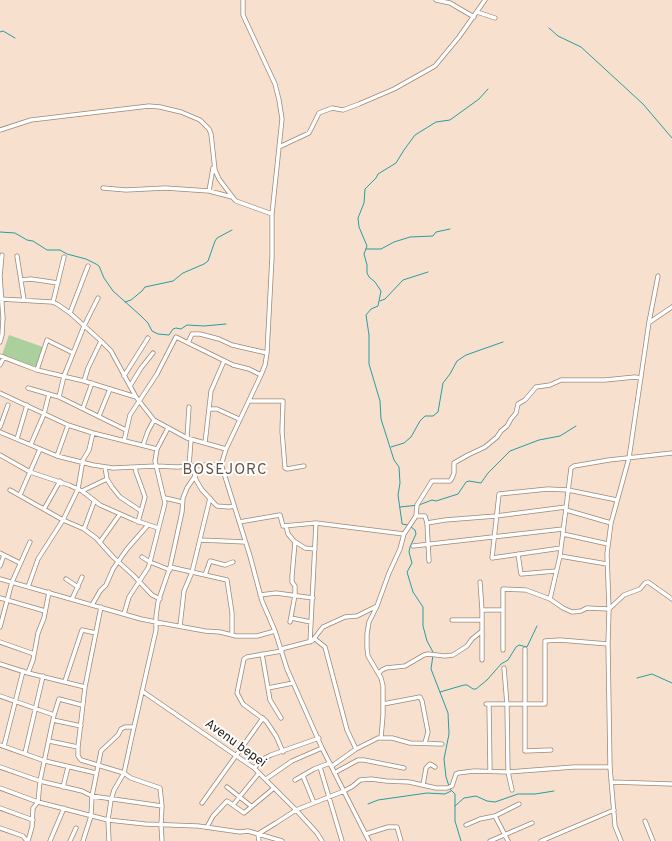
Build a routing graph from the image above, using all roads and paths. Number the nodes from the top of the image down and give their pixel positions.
1 (242, 0) edge
2 (436, 0) edge
3 (485, 0) edge
4 (477, 12) junction
5 (474, 16) junction
6 (495, 18) dead end
7 (0, 130) edge
8 (279, 147) junction
9 (214, 165) junction
10 (103, 188) dead end
11 (209, 191) junction
12 (232, 197) junction
13 (272, 214) junction
14 (2, 255) dead end
15 (17, 256) dead end
16 (64, 257) dead end
17 (88, 266) dead end
18 (658, 276) dead end
19 (21, 280) junction
20 (58, 283) junction
21 (98, 298) dead end
22 (1, 299) edge
23 (24, 300) junction
24 (53, 302) junction
25 (672, 307) edge
26 (70, 313) junction
27 (649, 322) junction
28 (84, 326) junction
29 (148, 338) dead end
30 (101, 340) junction
31 (0, 342) edge
32 (188, 344) junction
33 (73, 353) junction
34 (152, 353) dead end
35 (267, 353) junction
36 (2, 356) edge
37 (224, 361) junction
38 (0, 365) edge
39 (36, 370) junction
40 (261, 375) junction
41 (64, 376) junction
42 (124, 376) junction
43 (642, 378) junction
44 (84, 381) junction
45 (92, 383) junction
46 (130, 386) junction
47 (28, 388) dead end
48 (110, 389) junction
49 (0, 393) edge
50 (49, 394) junction
51 (59, 397) junction
52 (136, 397) junction
53 (249, 401) junction
54 (139, 402) junction
55 (8, 405) dead end
56 (27, 405) junction
57 (189, 407) dead end
58 (83, 408) junction
59 (210, 409) junction
60 (44, 414) junction
61 (99, 416) junction
62 (239, 419) junction
63 (154, 420) junction
64 (68, 425) junction
65 (0, 427) edge
66 (168, 428) junction
67 (126, 430) junction
68 (0, 432) edge
69 (93, 433) junction
70 (187, 438) junction
71 (17, 439) junction
72 (191, 440) junction
73 (124, 441) junction
74 (205, 443) junction
75 (31, 444) junction
76 (143, 445) junction
77 (40, 449) junction
78 (157, 449) junction
79 (226, 449) junction
80 (672, 453) edge
81 (0, 455) edge
82 (57, 456) junction
83 (629, 458) junction
84 (83, 463) junction
85 (222, 464) junction
86 (156, 466) junction
87 (191, 466) junction
88 (304, 466) dead end
89 (105, 467) junction
90 (135, 467) junction
91 (30, 472) junction
92 (195, 476) junction
93 (107, 479) junction
94 (60, 481) junction
95 (78, 489) junction
96 (10, 490) dead end
97 (568, 490) junction
98 (82, 491) junction
99 (20, 495) junction
100 (165, 498) junction
101 (210, 498) junction
102 (617, 500) junction
103 (94, 502) junction
104 (182, 502) junction
105 (234, 506) junction
106 (44, 509) junction
107 (566, 509) junction
108 (141, 511) junction
109 (120, 514) junction
110 (416, 516) junction
111 (496, 516) junction
112 (63, 520) junction
113 (138, 522) junction
114 (239, 522) junction
115 (316, 523) junction
116 (427, 523) junction
117 (611, 523) junction
118 (148, 525) junction
119 (286, 526) junction
120 (158, 528) junction
121 (84, 529) junction
122 (564, 529) junction
123 (404, 534) junction
124 (563, 534) junction
125 (494, 536) junction
126 (201, 540) junction
127 (30, 542) dead end
128 (100, 542) junction
129 (245, 542) junction
130 (295, 542) junction
131 (428, 544) junction
132 (608, 544) junction
133 (413, 546) dead end
134 (561, 548) junction
135 (315, 549) junction
136 (0, 553) edge
137 (518, 554) junction
138 (4, 555) junction
139 (560, 556) junction
140 (142, 557) dead end
141 (429, 561) dead end
142 (118, 562) junction
143 (150, 562) junction
144 (233, 562) dead end
145 (20, 563) junction
146 (607, 564) junction
147 (0, 566) edge
148 (170, 568) junction
149 (556, 571) junction
150 (192, 572) junction
151 (205, 575) junction
152 (82, 577) dead end
153 (0, 579) edge
154 (66, 579) dead end
155 (12, 582) junction
156 (139, 582) junction
157 (480, 582) dead end
158 (28, 587) junction
159 (78, 587) junction
160 (49, 592) junction
161 (260, 595) junction
162 (295, 596) junction
163 (0, 598) edge
164 (313, 598) junction
165 (550, 598) junction
166 (72, 599) junction
167 (160, 599) junction
168 (672, 599) edge
169 (7, 600) junction
170 (92, 605) junction
171 (378, 606) junction
172 (101, 608) junction
173 (609, 609) junction
174 (482, 610) junction
175 (503, 610) junction
176 (45, 611) junction
177 (124, 614) junction
178 (291, 618) junction
179 (452, 620) dead end
180 (482, 620) junction
181 (156, 622) junction
182 (290, 622) dead end
183 (311, 622) junction
184 (180, 626) junction
185 (0, 627) edge
186 (275, 631) junction
187 (482, 631) junction
188 (96, 633) junction
189 (232, 635) junction
190 (315, 639) junction
191 (0, 642) edge
192 (310, 642) junction
193 (608, 644) junction
194 (525, 649) dead end
195 (282, 650) junction
196 (503, 650) dead end
197 (34, 654) junction
198 (262, 654) junction
199 (482, 660) dead end
200 (0, 664) edge
201 (504, 668) dead end
202 (23, 671) junction
203 (28, 673) junction
204 (379, 673) junction
205 (43, 676) junction
206 (65, 681) junction
207 (293, 683) junction
208 (85, 687) junction
209 (268, 688) junction
210 (142, 691) junction
211 (0, 696) edge
212 (15, 701) junction
213 (383, 704) junction
214 (507, 704) junction
215 (525, 704) junction
216 (82, 705) junction
217 (35, 709) junction
218 (54, 715) junction
219 (263, 718) junction
220 (281, 718) dead end
221 (53, 720) junction
222 (81, 726) junction
223 (134, 727) junction
224 (319, 738) junction
225 (381, 738) junction
226 (49, 741) junction
227 (425, 743) junction
228 (442, 744) dead end
229 (2, 746) edge
230 (78, 747) junction
231 (322, 748) junction
232 (356, 749) junction
233 (551, 750) dead end
234 (283, 752) junction
235 (25, 753) junction
236 (236, 756) junction
237 (45, 761) junction
238 (97, 765) junction
239 (331, 765) junction
240 (0, 767) edge
241 (68, 767) junction
242 (320, 767) junction
243 (435, 767) dead end
244 (610, 767) junction
245 (254, 768) junction
246 (404, 768) dead end
247 (490, 771) junction
248 (336, 772) junction
249 (508, 772) junction
250 (96, 773) junction
251 (124, 773) junction
252 (259, 773) junction
253 (303, 776) junction
254 (266, 779) junction
255 (295, 780) dead end
256 (40, 781) junction
257 (611, 782) junction
258 (672, 784) edge
259 (423, 785) junction
260 (63, 787) junction
261 (227, 787) dead end
262 (0, 788) edge
263 (274, 788) junction
264 (512, 790) dead end
265 (344, 791) junction
266 (92, 796) junction
267 (329, 796) junction
268 (239, 797) junction
269 (111, 800) junction
270 (38, 802) junction
271 (314, 803) junction
272 (202, 804) dead end
273 (519, 804) dead end
274 (233, 805) junction
275 (162, 806) junction
276 (251, 806) junction
277 (0, 808) edge
278 (64, 808) junction
279 (296, 810) junction
280 (614, 810) junction
281 (91, 816) junction
282 (494, 816) junction
283 (33, 820) junction
284 (108, 820) junction
285 (645, 821) dead end
286 (532, 823) dead end
287 (161, 825) junction
288 (466, 825) dead end
289 (207, 827) junction
290 (0, 828) edge
291 (76, 828) dead end
292 (258, 834) junction
293 (366, 834) junction
294 (505, 834) junction
295 (27, 841) edge
296 (50, 841) edge
297 (70, 841) edge
298 (84, 841) edge
299 (109, 841) edge
300 (162, 841) edge
301 (259, 841) edge
302 (282, 841) edge
303 (322, 841) edge
304 (342, 841) edge
305 (369, 841) edge
306 (401, 841) edge
307 (490, 841) edge
308 (508, 841) edge
309 (541, 841) edge
310 (621, 841) edge
311 (653, 841) edge

1 - 8 street
2 - 5 street
3 - 4 street
4 - 5 street
4 - 6 street
5 - 8 street
7 - 9 street
8 - 13 street
9 - 11 street
9 - 12 street
10 - 11 street
11 - 12 street
12 - 13 street
13 - 35 street
14 - 22 street
15 - 19 street
16 - 20 street
17 - 26 street
18 - 27 street
19 - 20 street
19 - 23 street
20 - 24 street
21 - 28 street
22 - 23 street
22 - 31 street
23 - 24 street
24 - 26 street
25 - 27 street
26 - 28 street
27 - 43 street
28 - 30 street
28 - 33 street
29 - 42 street
30 - 42 street
30 - 44 street
32 - 35 street
32 - 37 street
32 - 54 street
33 - 39 street
33 - 41 street
34 - 46 street
35 - 40 street
36 - 38 street
36 - 39 street
37 - 40 street
37 - 59 street
39 - 41 street
40 - 53 street
41 - 44 street
41 - 51 street
42 - 46 street
43 - 83 street
43 - 110 street
44 - 45 street
45 - 48 street
45 - 58 street
46 - 52 street
47 - 50 street
48 - 52 street
48 - 61 street
49 - 56 street
50 - 51 street
50 - 60 street
51 - 58 street
52 - 54 street
53 - 62 street
53 - 88 street
54 - 63 street
54 - 67 street
55 - 65 street
56 - 60 street
56 - 71 street
57 - 70 street
58 - 61 street
59 - 62 street
59 - 74 street
60 - 64 street
60 - 75 street
61 - 67 street
62 - 79 street
63 - 66 street
63 - 76 street
64 - 69 street
64 - 82 street
66 - 70 street
66 - 78 street
67 - 73 street
68 - 71 street
69 - 73 street
69 - 84 street
70 - 72 street
71 - 75 street
72 - 74 street
72 - 87 street
73 - 76 street
74 - 79 street
75 - 77 street
76 - 78 street
77 - 82 street
77 - 91 street
78 - 86 street
79 - 85 street
80 - 83 street
81 - 91 street
82 - 84 street
83 - 97 street
83 - 102 street
84 - 89 street
84 - 95 street
85 - 87 street
85 - 105 street
86 - 87 street
86 - 90 street
86 - 100 street
87 - 92 street
89 - 90 street
89 - 93 street
90 - 108 street
91 - 94 street
91 - 99 street
92 - 101 street
92 - 104 street
93 - 98 street
93 - 108 street
94 - 95 street
94 - 106 street
95 - 98 street
95 - 112 street
96 - 99 street
97 - 102 street
97 - 107 street
97 - 111 street
98 - 103 street
99 - 106 street
100 - 104 street
100 - 120 street
101 - 105 street
101 - 126 street
102 - 117 street
103 - 109 street
103 - 121 street
104 - 148 street
105 - 114 street
106 - 112 street
107 - 111 street
107 - 117 street
107 - 122 street
108 - 113 street
109 - 113 street
109 - 128 street
110 - 116 street
110 - 123 street
111 - 116 street
111 - 125 street
112 - 121 street
112 - 158 street
113 - 118 street
114 - 119 street
114 - 129 street
115 - 119 street
115 - 123 street
115 - 135 street
116 - 131 street
117 - 132 street
118 - 120 street
118 - 142 street
119 - 130 street
120 - 143 street
121 - 128 street
122 - 124 street
122 - 125 street
123 - 171 street
124 - 132 street
124 - 134 street
125 - 131 street
125 - 137 street
126 - 129 street
126 - 150 street
127 - 145 street
128 - 142 street
129 - 161 street
130 - 135 street
130 - 162 street
131 - 133 street
131 - 141 street
132 - 146 street
134 - 137 street
134 - 139 street
135 - 164 street
136 - 138 street
137 - 149 street
138 - 145 street
138 - 147 street
139 - 146 street
139 - 149 street
140 - 143 street
142 - 156 street
142 - 170 street
143 - 148 street
143 - 156 street
144 - 151 street
145 - 155 street
146 - 173 street
148 - 150 street
148 - 167 street
149 - 165 street
150 - 151 street
150 - 184 street
151 - 189 street
152 - 159 street
153 - 155 street
154 - 159 street
155 - 158 street
155 - 169 street
156 - 167 street
156 - 177 street
157 - 174 street
158 - 160 street
159 - 166 street
160 - 166 street
160 - 176 street
161 - 162 street
161 - 186 street
162 - 164 street
162 - 178 street
163 - 169 street
164 - 183 street
165 - 173 street
165 - 175 street
166 - 170 street
167 - 181 street
168 - 173 street
169 - 176 street
169 - 185 street
170 - 172 street
171 - 190 street
171 - 204 street
172 - 177 street
172 - 188 street
173 - 193 street
174 - 175 street
174 - 180 street
175 - 196 street
176 - 197 street
177 - 181 street
178 - 182 street
178 - 183 street
179 - 180 street
180 - 187 street
181 - 184 street
181 - 210 street
183 - 192 street
184 - 189 street
186 - 189 street
186 - 195 street
187 - 199 street
187 - 204 street
188 - 206 street
188 - 208 street
190 - 192 street
190 - 232 street
191 - 197 street
192 - 195 street
193 - 215 street
193 - 244 street
194 - 215 street
195 - 198 street
195 - 207 street
197 - 203 street
198 - 209 street
198 - 219 street
200 - 202 street
201 - 214 street
202 - 203 street
202 - 212 street
203 - 205 street
204 - 213 street
205 - 206 street
205 - 217 street
206 - 208 street
207 - 209 street
207 - 224 street
208 - 216 street
209 - 220 street
210 - 223 street
210 - 236 street, Avenu bepei
211 - 212 street
212 - 217 street
212 - 229 street
213 - 225 street
213 - 227 street
214 - 215 street
214 - 247 street
214 - 249 street
215 - 233 street
216 - 218 street
216 - 222 street
217 - 218 street
217 - 235 street
218 - 221 street
219 - 234 street
219 - 236 street
221 - 222 street
221 - 226 street
222 - 230 street
223 - 238 street
223 - 251 street
224 - 231 street
224 - 234 street
225 - 227 street
225 - 232 street
226 - 230 street
226 - 237 street
227 - 228 street
229 - 235 street
230 - 238 street
231 - 239 street
231 - 254 street
232 - 239 street
234 - 245 street
235 - 237 street
236 - 245 street, Avenu bepei
236 - 272 street
237 - 241 street
237 - 256 street
238 - 250 street
238 - 251 street
239 - 242 street
239 - 248 street
240 - 256 street
241 - 250 street
241 - 260 street
242 - 253 street
242 - 267 street
243 - 259 street
244 - 249 street
244 - 257 street
245 - 252 street, Avenu bepei
246 - 248 street
247 - 249 street
247 - 259 street
248 - 265 street
249 - 264 street
250 - 266 street
251 - 269 street
251 - 275 street
252 - 254 street, Avenu bepei
252 - 268 street
253 - 255 street
253 - 271 street
254 - 263 street, Avenu bepei
256 - 260 street
256 - 270 street
257 - 258 street
257 - 280 street
259 - 265 street
260 - 266 street
261 - 268 street
262 - 270 street
263 - 276 street
263 - 279 street, Avenu bepei
265 - 267 street
265 - 293 street
266 - 269 street
266 - 281 street
267 - 271 street
267 - 304 street
268 - 274 street
268 - 276 street
269 - 275 street
269 - 284 street
270 - 278 street
270 - 283 street
271 - 279 street
273 - 282 street
274 - 276 street
274 - 289 street
275 - 287 street
277 - 283 street
278 - 281 street
278 - 296 street
279 - 292 street
279 - 303 street, Avenu bepei
280 - 309 street
280 - 310 street
281 - 284 street
281 - 298 street
282 - 288 street
282 - 294 street
283 - 295 street
284 - 287 street
284 - 299 street
285 - 311 street
286 - 294 street
287 - 289 street
287 - 300 street
289 - 292 street
290 - 295 street
291 - 297 street
292 - 301 street
292 - 302 street
293 - 305 street
293 - 306 street
294 - 307 street
294 - 308 street

